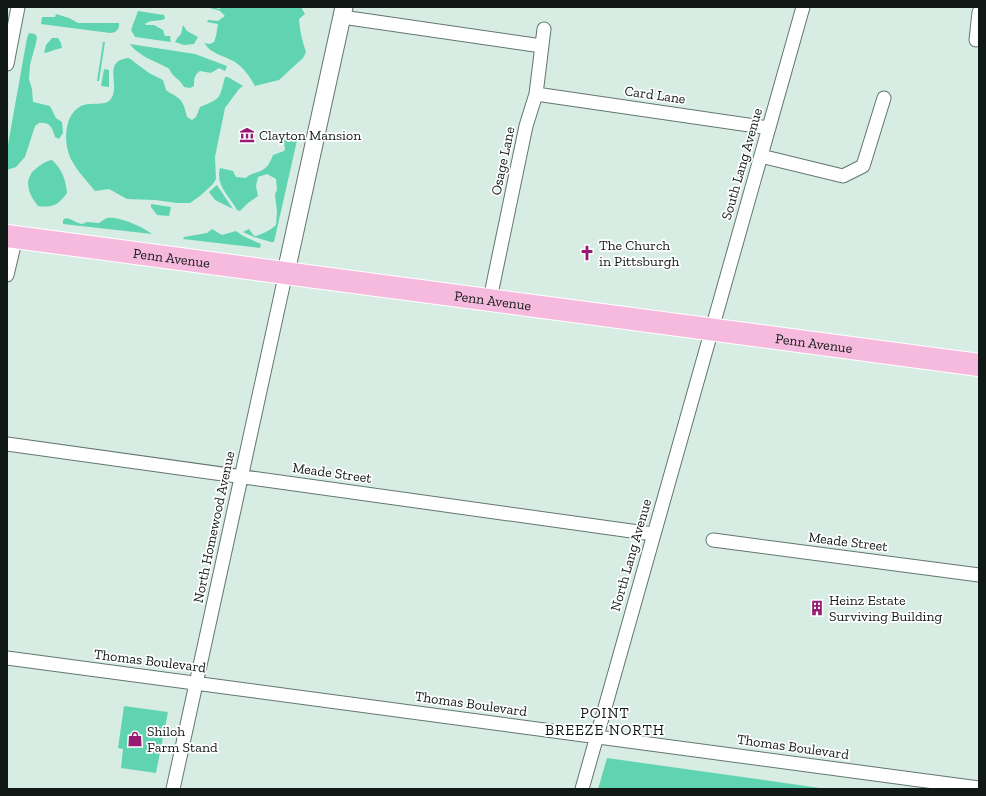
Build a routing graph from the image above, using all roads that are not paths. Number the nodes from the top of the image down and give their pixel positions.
1 (18, 7) edge
2 (802, 7) edge
3 (343, 12) edge
4 (979, 12) edge
5 (544, 29) dead end
6 (976, 40) dead end
7 (535, 45) dead end
8 (7, 64) edge
9 (536, 94) junction
10 (884, 98) dead end
11 (769, 128) junction
12 (761, 156) junction
13 (11, 236) edge
14 (286, 272) junction
15 (7, 275) edge
16 (490, 299) junction
17 (712, 329) junction
18 (979, 365) edge
19 (7, 444) edge
20 (242, 477) junction
21 (653, 534) junction
22 (713, 540) dead end
23 (979, 575) edge
24 (7, 658) edge
25 (196, 683) junction
26 (597, 737) junction
27 (978, 786) edge
28 (173, 789) edge
29 (582, 789) edge

1 - 8 street
2 - 11 street, South Lang Avenue
3 - 7 street
3 - 14 street
4 - 6 street
5 - 9 street, Osage Lane
9 - 11 street, Card Lane
9 - 16 street, Osage Lane
10 - 12 street
11 - 12 street, South Lang Avenue
12 - 17 street, South Lang Avenue
13 - 14 highway, Penn Avenue
13 - 15 street
14 - 16 highway, Penn Avenue
14 - 20 street, North Homewood Avenue
16 - 17 highway, Penn Avenue
17 - 18 highway, Penn Avenue
17 - 21 street, North Lang Avenue
19 - 20 street, Meade Street
20 - 21 street, Meade Street
20 - 25 street, North Homewood Avenue
21 - 26 street, North Lang Avenue
22 - 23 street, Meade Street
24 - 25 street, Thomas Boulevard
25 - 26 street, Thomas Boulevard
25 - 28 street, North Homewood Avenue
26 - 27 street, Thomas Boulevard
26 - 29 street, North Lang Avenue

